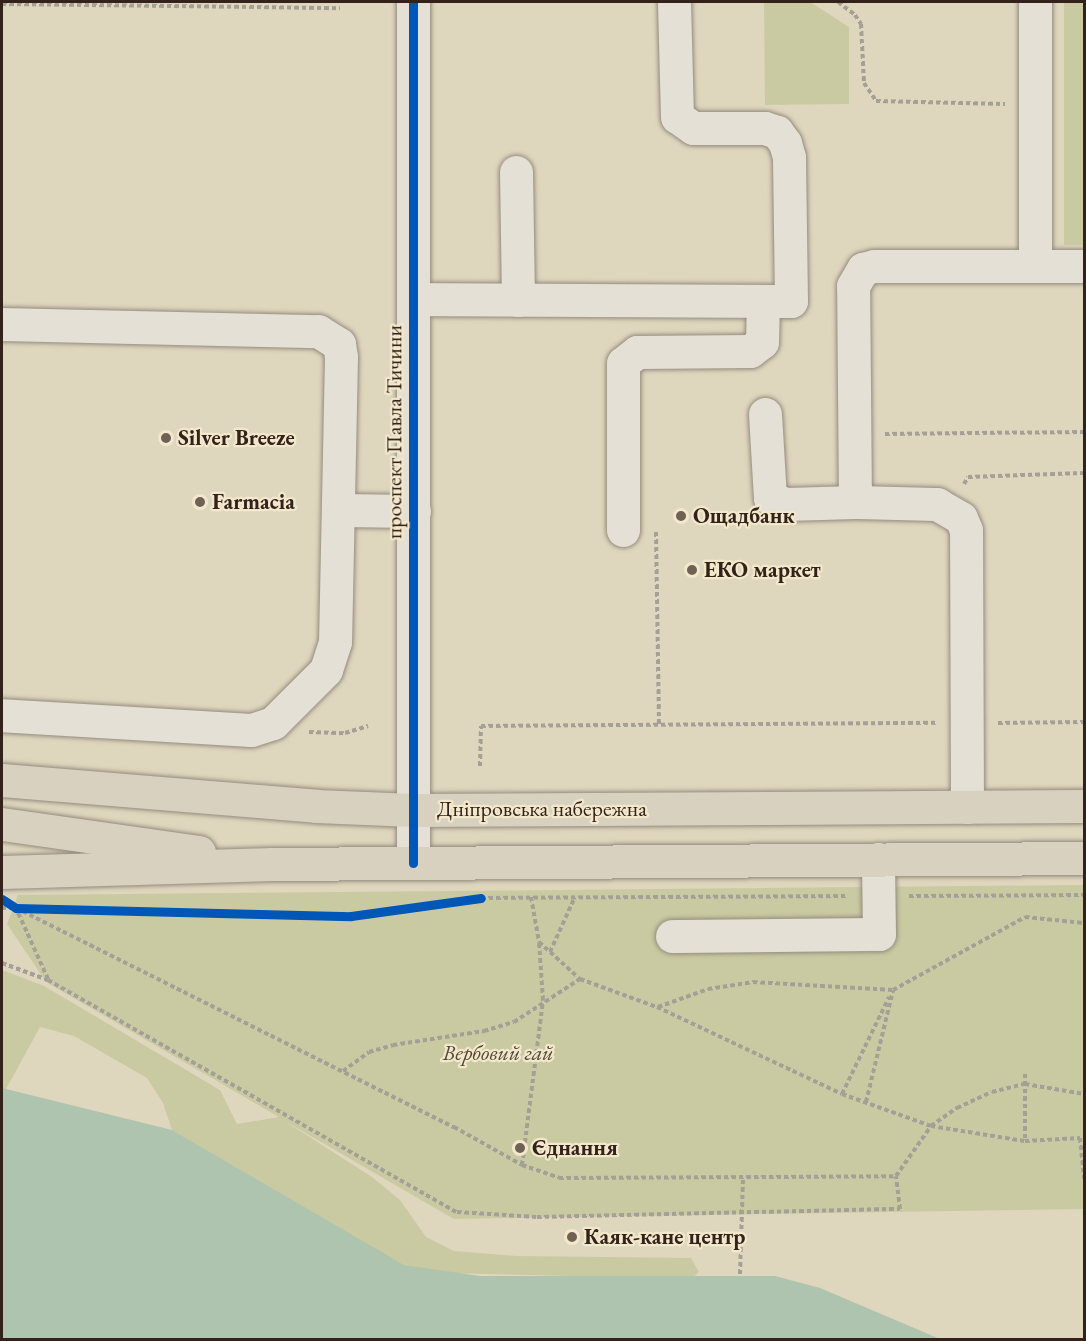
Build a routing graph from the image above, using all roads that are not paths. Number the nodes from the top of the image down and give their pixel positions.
1 (413, 2) edge
2 (674, 2) edge
3 (1035, 2) edge
4 (516, 172) dead end
5 (1035, 266) junction
6 (1084, 266) edge
7 (414, 299) junction
8 (518, 300) junction
9 (763, 301) junction
10 (2, 324) edge
11 (765, 414) dead end
12 (855, 502) junction
13 (340, 510) junction
14 (414, 511) junction
15 (623, 530) dead end
16 (2, 715) edge
17 (2, 780) edge
18 (1084, 806) edge
19 (967, 807) junction
20 (413, 810) junction
21 (2, 824) edge
22 (1084, 858) edge
23 (878, 859) junction
24 (413, 863) junction
25 (272, 864) junction
26 (2, 872) edge
27 (672, 936) dead end

1 - 7 street, проспект Павла Тичини
2 - 9 street
3 - 5 street
4 - 8 street
5 - 6 street
5 - 12 street
7 - 8 street
7 - 14 street, проспект Павла Тичини
8 - 9 street
9 - 15 street
10 - 13 street
11 - 12 street
12 - 19 street
13 - 14 street
13 - 16 street
14 - 20 street, проспект Павла Тичини
17 - 20 main road, Дніпровська набережна
18 - 19 main road, Дніпровська набережна
19 - 20 main road, Дніпровська набережна
20 - 24 street, проспект Павла Тичини
21 - 25 main road
22 - 23 main road
23 - 24 main road
23 - 27 street
24 - 25 main road
25 - 26 main road

